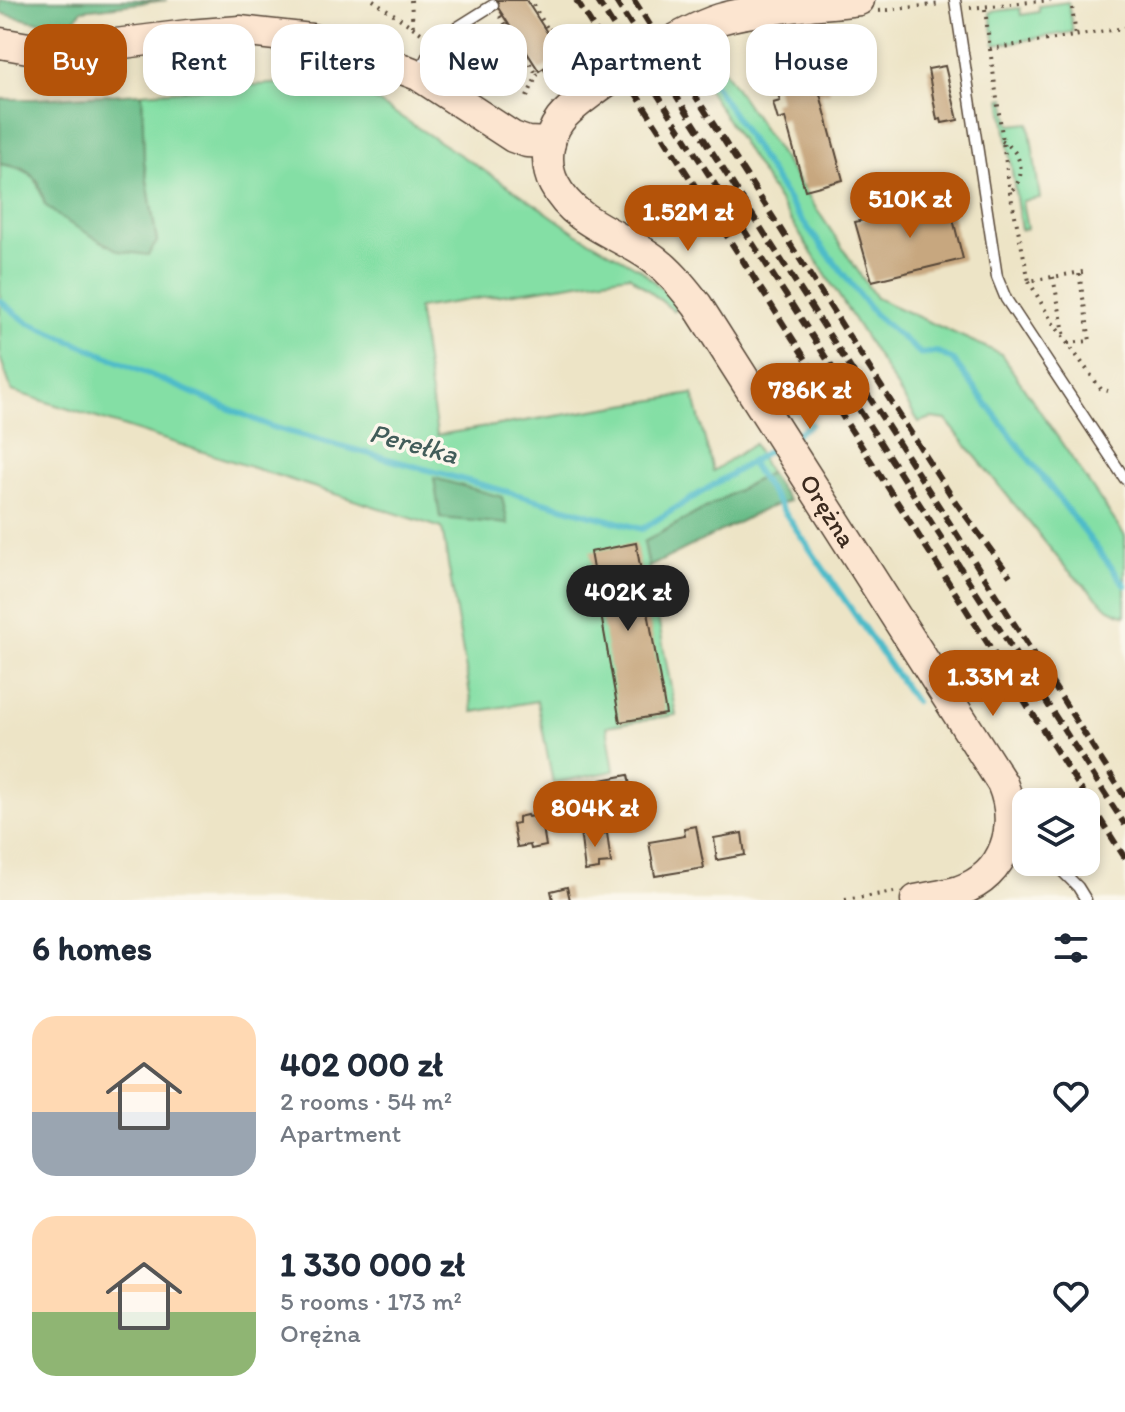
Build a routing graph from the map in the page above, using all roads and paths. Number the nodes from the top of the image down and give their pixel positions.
1 (373, 0) edge
2 (411, 0) edge
3 (530, 0) edge
4 (1051, 0) edge
5 (1071, 0) edge
6 (956, 4) edge
7 (493, 5) joint
8 (763, 6) edge
9 (864, 6) edge
10 (985, 8) junction
11 (463, 24) edge
12 (413, 28) junction
13 (1125, 28) edge
14 (420, 33) edge
15 (1076, 36) junction
16 (0, 43) edge
17 (990, 49) junction
18 (420, 71) edge
19 (418, 75) junction
20 (537, 75) junction
21 (527, 97) dead end
22 (1002, 141) junction
23 (550, 143) junction
24 (1010, 192) junction
25 (1088, 271) dead end
26 (1079, 273) junction
27 (1053, 277) junction
28 (1029, 281) junction
29 (1067, 341) junction
30 (1108, 391) dead end
31 (1125, 479) edge
32 (1067, 876) edge
33 (905, 896) edge
34 (845, 900) edge
35 (1086, 900) edge

1 - 12 path
2 - 12 path
3 - 20 path
4 - 10 path
5 - 15 path
6 - 9 path
6 - 10 path
6 - 31 lane
7 - 11 lane
7 - 20 path
8 - 9 street
8 - 23 street
10 - 17 path
12 - 14 path
13 - 15 path
15 - 17 path
16 - 19 street
17 - 22 path
18 - 19 lane
19 - 23 street
20 - 21 path
22 - 24 path
22 - 24 path
23 - 33 street, Orężna
24 - 28 path
25 - 26 path
26 - 27 path
26 - 29 path
27 - 28 path
27 - 29 path
28 - 29 path
29 - 30 path
32 - 35 lane
33 - 34 path

